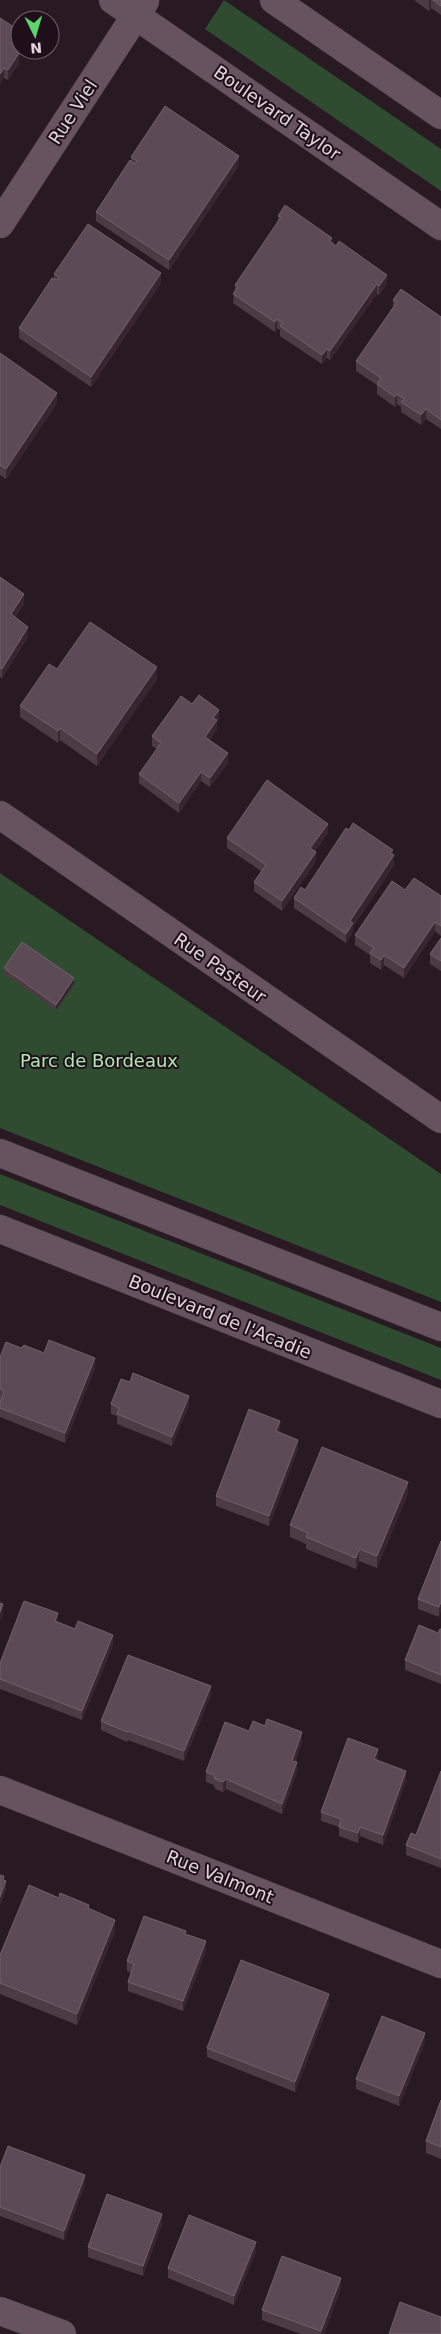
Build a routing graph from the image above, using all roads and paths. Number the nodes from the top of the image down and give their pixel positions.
1 (113, 0) edge
2 (274, 0) edge
3 (141, 8) edge
4 (441, 115) edge
5 (0, 224) edge
6 (441, 226) edge
7 (0, 816) edge
8 (441, 1119) edge
9 (0, 1153) edge
10 (0, 1229) edge
11 (441, 1327) edge
12 (441, 1404) edge
13 (0, 1790) edge
14 (441, 1964) edge
15 (0, 2311) edge
16 (62, 2334) edge

1 - 3 street, Boulevard Taylor
2 - 4 street
3 - 5 street, Rue Viel
3 - 6 street, Boulevard Taylor
7 - 8 street, Rue Pasteur
9 - 11 street
10 - 12 street, Boulevard de l'Acadie
13 - 14 street, Rue Valmont
15 - 16 street

